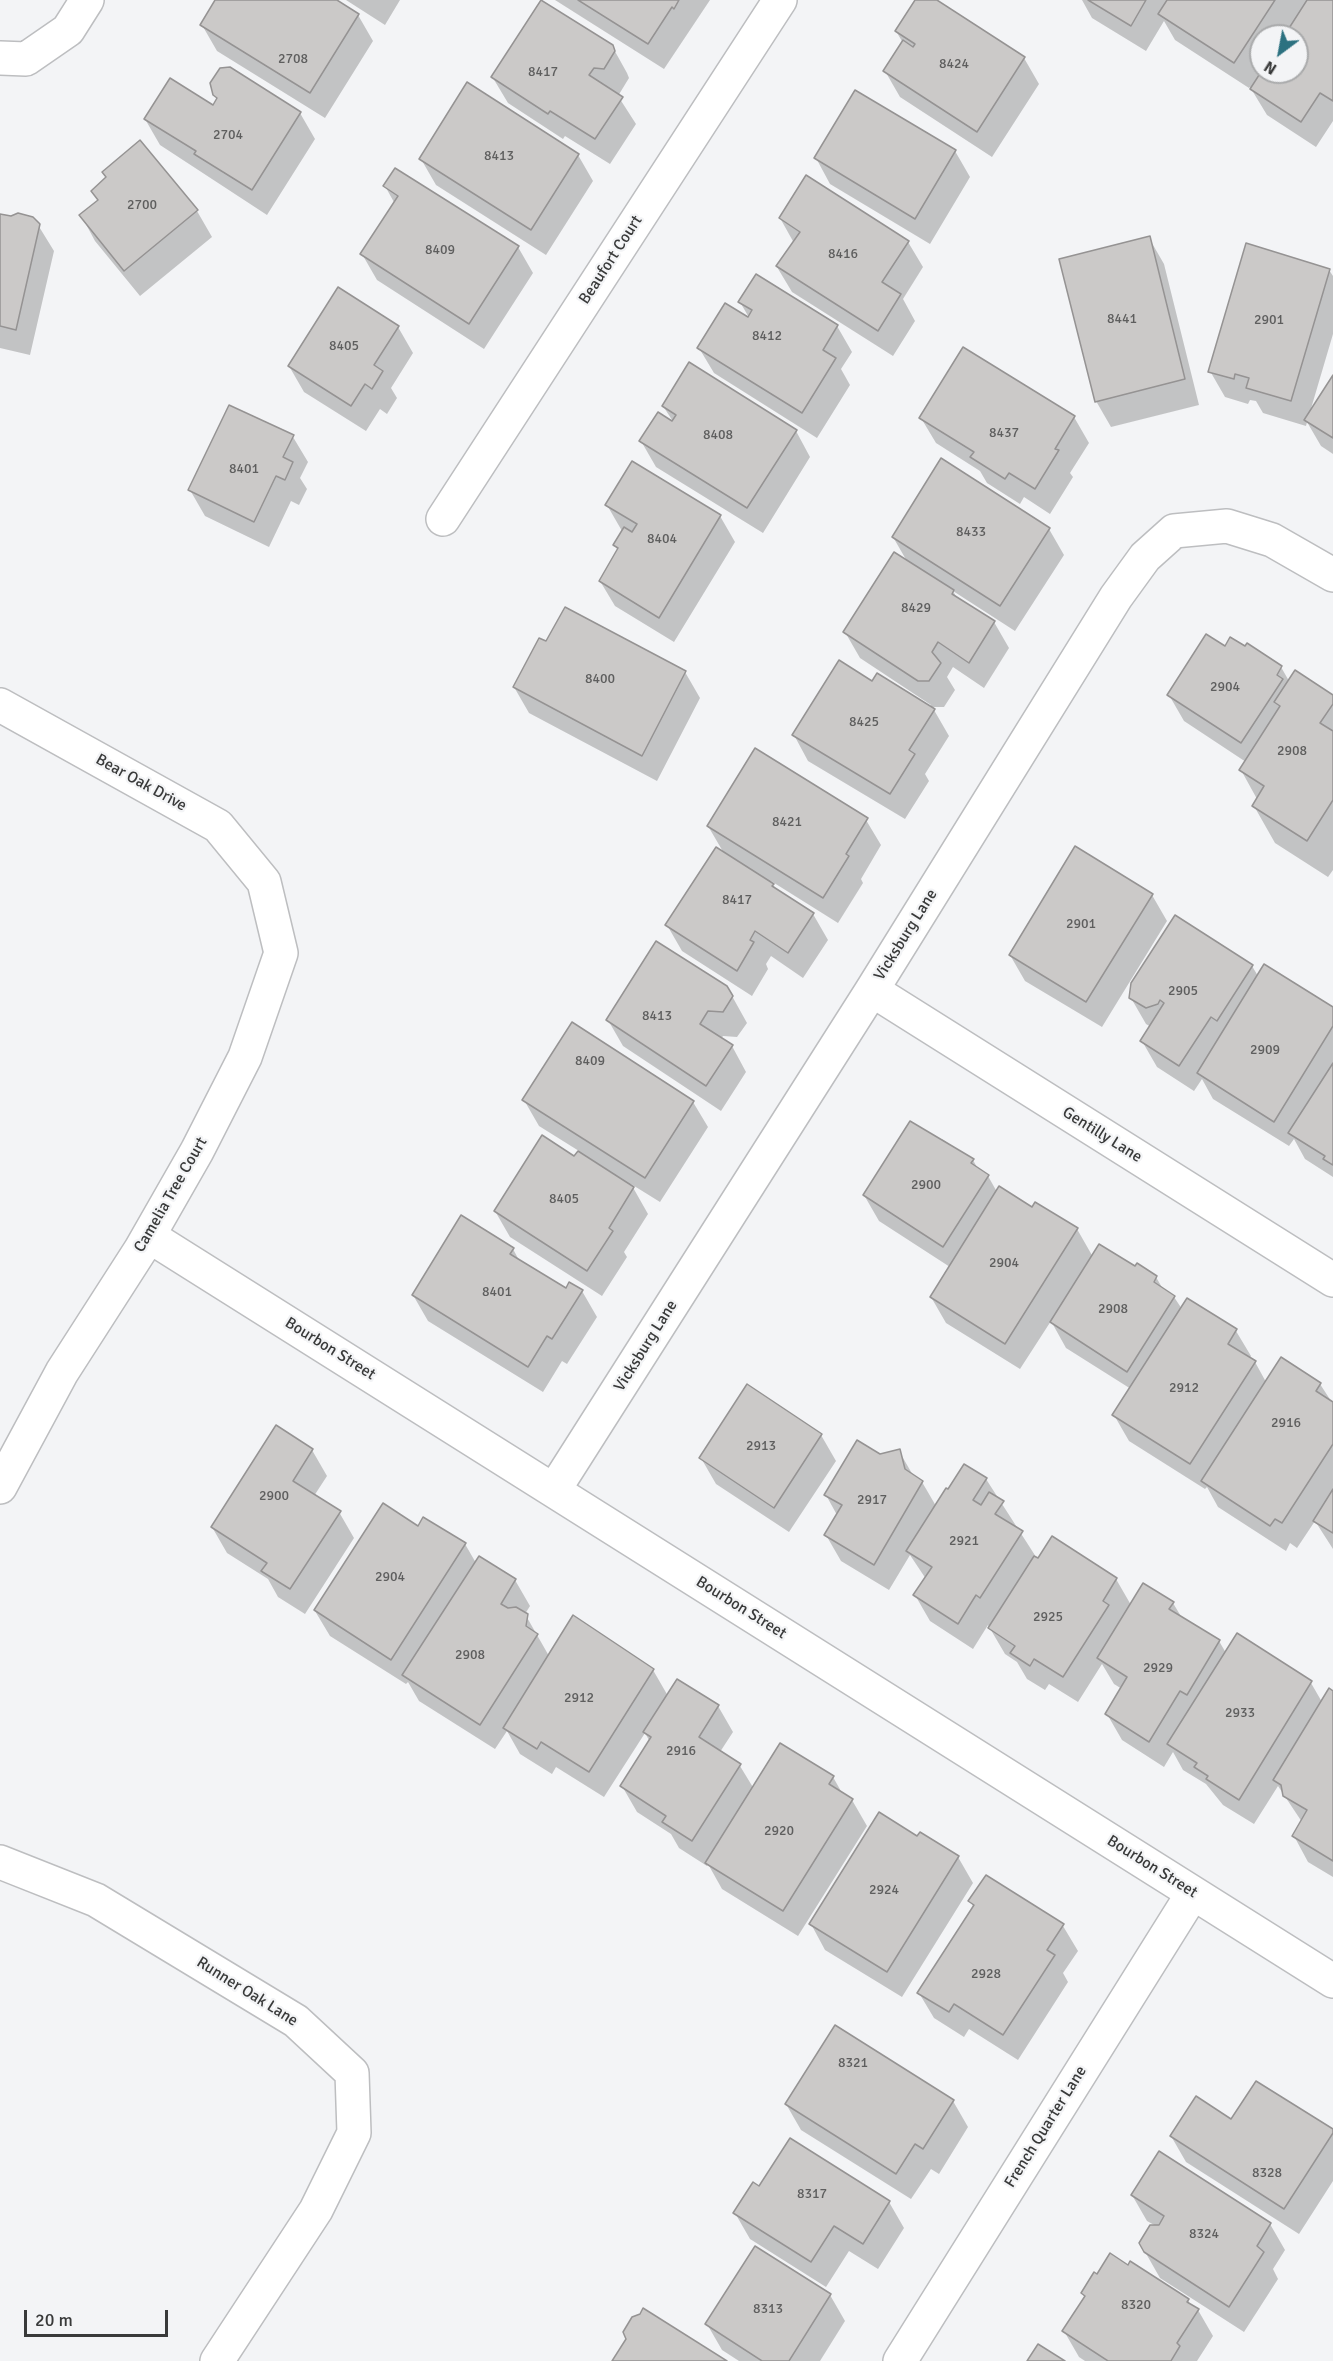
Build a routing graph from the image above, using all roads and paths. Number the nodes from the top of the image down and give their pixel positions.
1 (87, 0) edge
2 (780, 0) edge
3 (0, 58) edge
4 (443, 519) dead end
5 (1333, 575) edge
6 (0, 705) edge
7 (264, 882) joint
8 (872, 990) junction
9 (148, 1236) junction
10 (1333, 1281) edge
11 (0, 1487) edge
12 (554, 1490) junction
13 (0, 1862) edge
14 (1193, 1893) junction
15 (1333, 1981) edge
16 (217, 2361) edge
17 (900, 2361) edge

1 - 3 street
2 - 4 street, Beaufort Court
5 - 8 street, Vicksburg Lane
6 - 7 street, Bear Oak Drive
7 - 9 street, Camelia Tree Court
8 - 10 street, Gentilly Lane
8 - 12 street, Vicksburg Lane
9 - 11 street, Camelia Tree Court
9 - 12 street, Bourbon Street
12 - 14 street, Bourbon Street
13 - 16 street, Runner Oak Lane
14 - 15 street, Bourbon Street
14 - 17 street, French Quarter Lane

